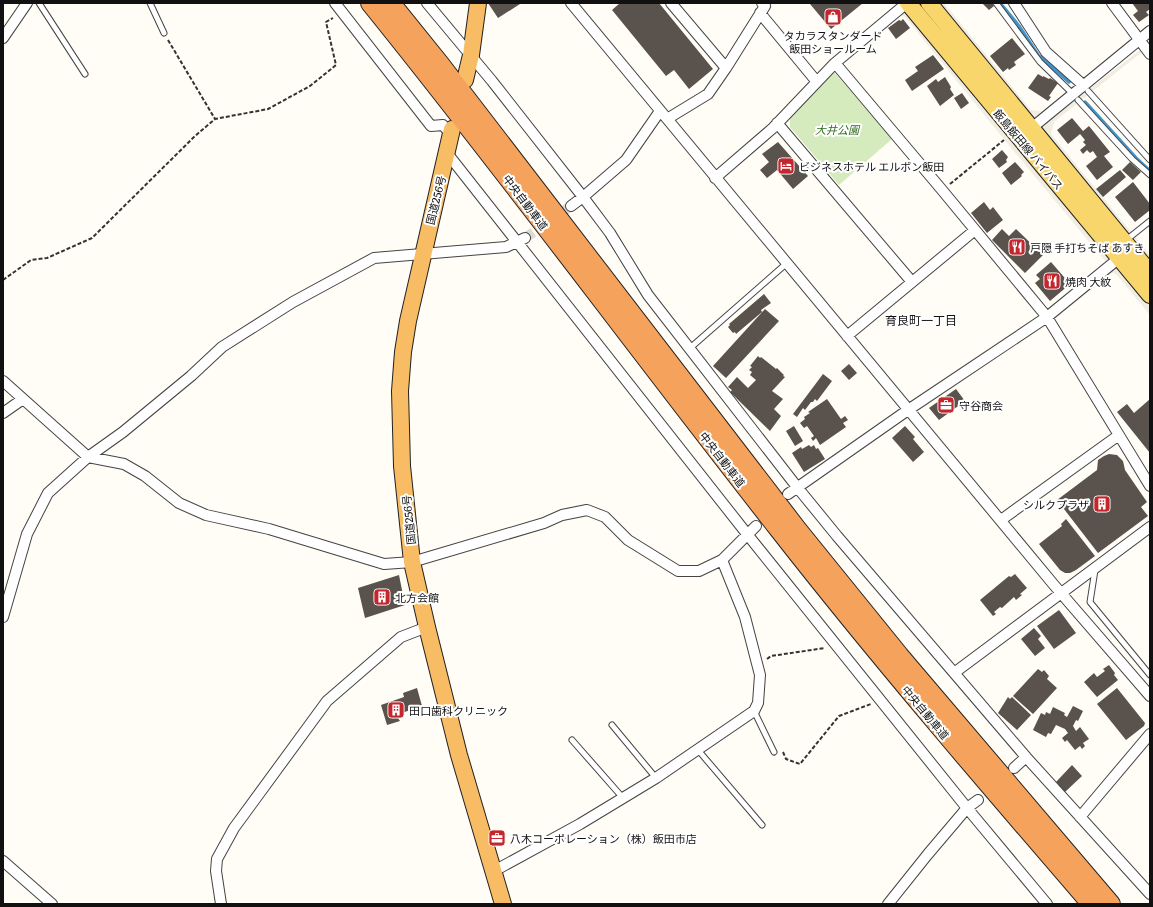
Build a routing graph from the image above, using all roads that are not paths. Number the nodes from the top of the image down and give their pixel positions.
1 (27, 3) edge
2 (39, 3) edge
3 (150, 3) edge
4 (335, 3) edge
5 (370, 3) edge
6 (392, 3) edge
7 (427, 3) edge
8 (478, 3) edge
9 (571, 3) edge
10 (671, 3) edge
11 (907, 3) edge
12 (929, 3) edge
13 (996, 3) edge
14 (1014, 3) edge
15 (1112, 3) edge
16 (761, 8) edge
17 (1150, 31) edge
18 (5, 32) edge
19 (164, 34) road end
20 (1139, 40) junction
21 (1150, 54) edge
22 (471, 55) junction
23 (835, 62) junction
24 (726, 68) junction
25 (85, 74) dead end
26 (465, 80) dead end
27 (817, 82) junction
28 (1086, 88) junction
29 (1075, 96) junction
30 (660, 111) junction
31 (667, 119) junction
32 (777, 123) junction
33 (1031, 128) junction
34 (452, 132) joint
35 (1012, 138) junction
36 (447, 153) junction
37 (1150, 160) edge
38 (1150, 175) edge
39 (715, 178) junction
40 (583, 197) junction
41 (571, 206) tunnel mouth
42 (1150, 222) edge
43 (975, 230) junction
44 (520, 240) junction
45 (1127, 248) junction
46 (423, 253) junction
47 (787, 263) junction
48 (1150, 273) edge
49 (912, 282) junction
50 (1150, 295) edge
51 (1047, 317) junction
52 (847, 336) junction
53 (689, 349) junction
54 (3, 382) edge
55 (23, 399) junction
56 (908, 410) junction
57 (3, 413) edge
58 (1119, 435) junction
59 (88, 457) junction
60 (1150, 486) edge
61 (797, 487) junction
62 (788, 494) dead end
63 (1001, 520) junction
64 (756, 526) dead end
65 (1150, 527) edge
66 (747, 534) junction
67 (722, 560) junction
68 (412, 562) junction
69 (1096, 567) junction
70 (1061, 592) junction
71 (3, 618) edge
72 (427, 627) junction
73 (954, 673) junction
74 (1150, 675) edge
75 (1150, 696) edge
76 (754, 711) junction
77 (612, 725) dead end
78 (1150, 734) edge
79 (572, 740) dead end
80 (698, 750) junction
81 (774, 752) dead end
82 (1026, 757) junction
83 (1014, 768) dead end
84 (656, 778) junction
85 (623, 798) junction
86 (978, 800) dead end
87 (967, 808) junction
88 (1080, 817) junction
89 (762, 825) dead end
90 (3, 861) edge
91 (494, 871) junction
92 (1090, 880) junction
93 (1150, 894) edge
94 (52, 904) edge
95 (221, 904) edge
96 (503, 904) edge
97 (888, 904) edge
98 (1047, 904) edge
99 (1091, 904) edge
100 (1111, 904) edge
101 (1122, 904) edge

1 - 18 street
2 - 25 lane
3 - 19 lane
4 - 34 street
5 - 99 highway, 中央自動車道
6 - 92 highway, 中央自動車道
7 - 22 street
8 - 22 highway
9 - 30 street
10 - 24 street
11 - 23 street
11 - 35 main road, 飯島飯田線 バイパス
12 - 33 main road, 飯島飯田線 バイパス
13 - 29 lane
14 - 28 street
15 - 20 street
16 - 24 street
16 - 27 street
17 - 20 street
20 - 21 street
20 - 28 street
22 - 26 highway
22 - 40 street
23 - 27 street
23 - 43 street
24 - 31 street
27 - 32 street
28 - 29 street
28 - 37 lane
29 - 33 street
29 - 38 lane
30 - 31 street
30 - 40 street
31 - 39 street
32 - 39 street
32 - 49 street
33 - 35 street
33 - 45 main road, 飯島飯田線 バイパス
34 - 36 highway, 国道256号
35 - 45 main road, 飯島飯田線 バイパス
36 - 44 street
36 - 46 highway, 国道256号
39 - 47 street
40 - 41 street
40 - 53 street
42 - 45 lane
43 - 49 street
43 - 51 street
44 - 46 street
44 - 66 street
45 - 48 main road, 飯島飯田線 バイパス
45 - 50 main road, 飯島飯田線 バイパス
45 - 51 street
46 - 59 street
46 - 68 highway, 国道256号
47 - 52 street
47 - 53 lane
49 - 52 street
51 - 56 street
51 - 58 street
52 - 56 street
53 - 61 street
54 - 55 street
55 - 57 street
55 - 59 street
56 - 61 street
56 - 63 street
58 - 60 street
58 - 63 street
59 - 68 street
59 - 71 street
61 - 62 street
61 - 73 street
63 - 70 street
64 - 66 street
65 - 69 street
66 - 67 street
66 - 87 street
67 - 68 street
67 - 76 street
68 - 72 highway, 国道256号
69 - 70 street
69 - 74 lane
70 - 73 street
70 - 75 street
72 - 91 highway, 国道256号
72 - 95 street
73 - 82 street
76 - 80 street
76 - 81 lane
77 - 84 lane
78 - 88 street
79 - 85 lane
80 - 84 street
80 - 89 lane
82 - 83 street
82 - 88 street
84 - 85 street
85 - 91 street
86 - 87 street
87 - 97 street
87 - 98 street
88 - 93 street
90 - 94 street
91 - 96 highway, 国道256号
92 - 100 highway, 中央自動車道
92 - 101 highway

